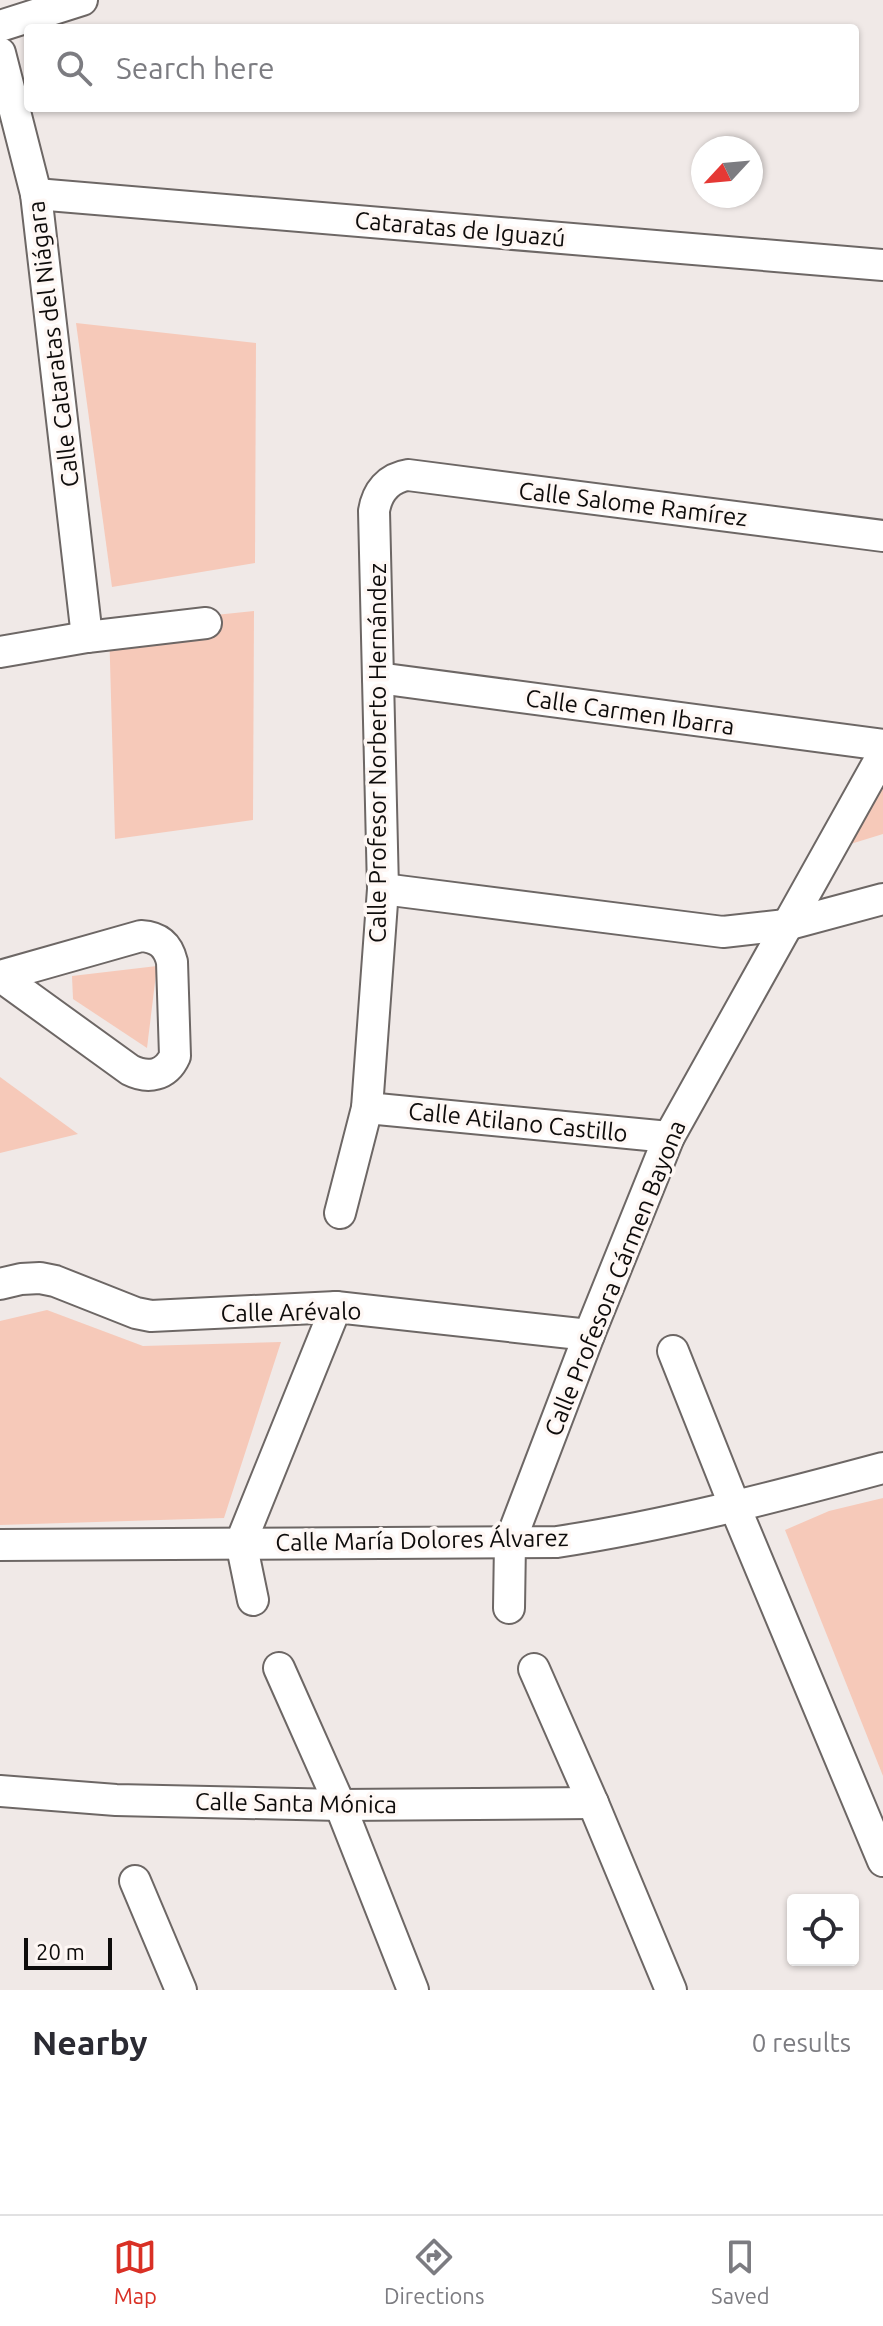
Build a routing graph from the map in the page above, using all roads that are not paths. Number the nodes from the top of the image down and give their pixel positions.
1 (82, 0) edge
2 (0, 26) edge
3 (0, 53) edge
4 (36, 194) junction
5 (883, 265) edge
6 (386, 485) joint
7 (883, 536) edge
8 (206, 623) dead end
9 (87, 637) junction
10 (0, 652) edge
11 (378, 678) junction
12 (883, 745) edge
13 (883, 754) edge
14 (383, 889) junction
15 (883, 899) edge
16 (786, 925) junction
17 (2, 981) edge
18 (367, 1108) junction
19 (669, 1137) junction
20 (340, 1213) dead end
21 (0, 1284) edge
22 (336, 1307) junction
23 (589, 1335) junction
24 (673, 1351) dead end
25 (883, 1468) edge
26 (735, 1507) junction
27 (241, 1542) junction
28 (510, 1542) junction
29 (0, 1545) edge
30 (253, 1600) dead end
31 (509, 1608) dead end
32 (279, 1668) dead end
33 (534, 1669) dead end
34 (0, 1791) edge
35 (593, 1803) junction
36 (340, 1805) junction
37 (883, 1861) edge
38 (135, 1881) dead end
39 (181, 1990) edge
40 (413, 1990) edge
41 (671, 1990) edge

1 - 2 street
3 - 4 street, Calle Cataratas del Niágara
4 - 5 street, Cataratas de Iguazú
4 - 9 street, Calle Cataratas del Niágara
6 - 7 street, Calle Salome Ramírez
6 - 11 street, Calle Profesor Norberto Hernández
8 - 9 street
9 - 10 street
11 - 12 street, Calle Carmen Ibarra
11 - 14 street, Calle Profesor Norberto Hernández
13 - 16 street, Calle Profesora Cármen Bayona
14 - 16 street
14 - 18 street, Calle Profesor Norberto Hernández
15 - 16 street
16 - 19 street, Calle Profesora Cármen Bayona
17 - 17 street
18 - 19 street, Calle Atilano Castillo
18 - 20 street, Calle Profesor Norberto Hernández
19 - 23 street, Calle Profesora Cármen Bayona
21 - 22 street, Calle Arévalo
22 - 23 street, Calle Arévalo
22 - 27 street
23 - 28 street, Calle Profesora Cármen Bayona
24 - 26 street
25 - 26 street, Calle María Dolores Álvarez
26 - 28 street, Calle María Dolores Álvarez
26 - 37 street
27 - 28 street, Calle María Dolores Álvarez
27 - 29 street, Calle María Dolores Álvarez
27 - 30 street
28 - 31 street, Calle Profesora Cármen Bayona
32 - 36 street
33 - 35 street
34 - 36 street, Calle Santa Mónica
35 - 36 street, Calle Santa Mónica
35 - 41 street
36 - 40 street
38 - 39 street

